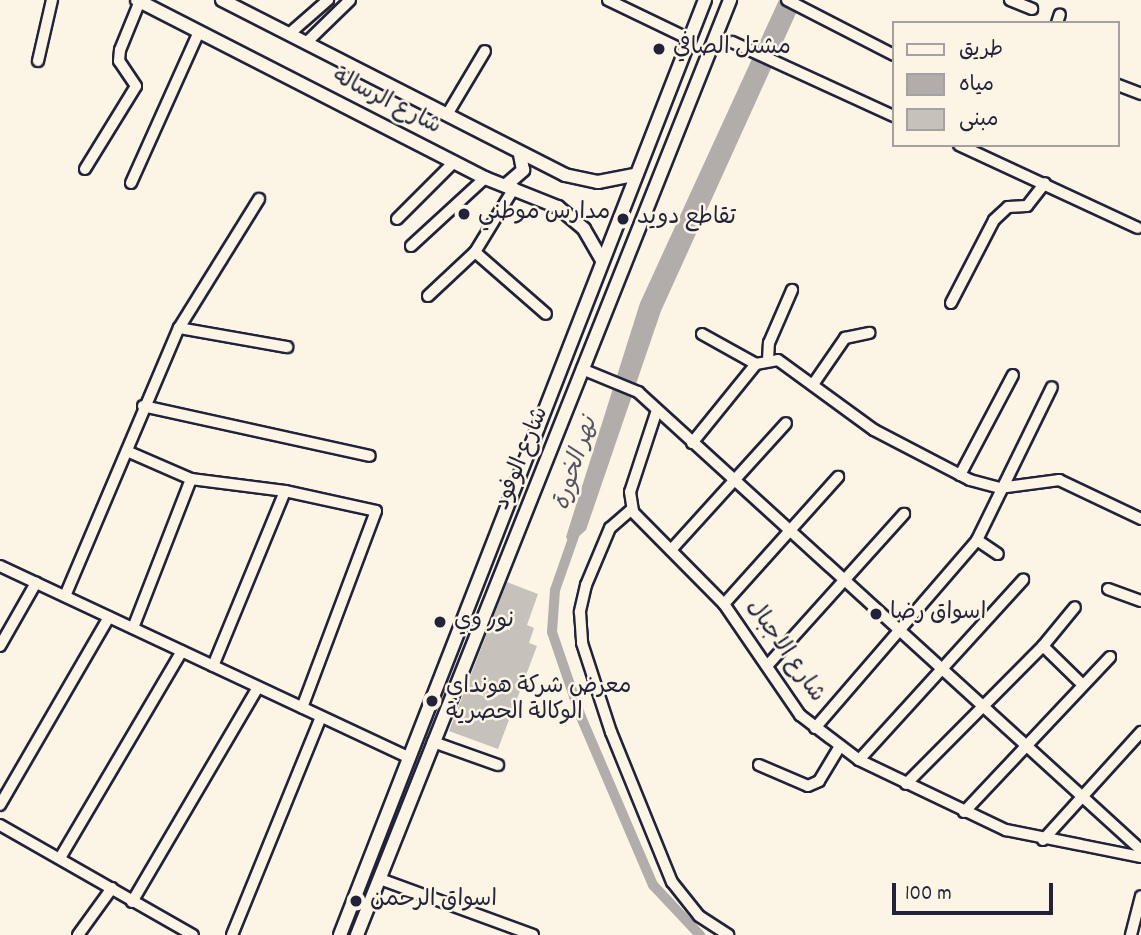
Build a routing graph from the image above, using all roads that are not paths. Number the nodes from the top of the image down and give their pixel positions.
1 (52, 0) edge
2 (222, 0) edge
3 (328, 0) edge
4 (350, 0) edge
5 (608, 0) edge
6 (705, 0) edge
7 (730, 0) edge
8 (787, 0) edge
9 (1010, 0) edge
10 (138, 1) edge
11 (1032, 9) dead end
12 (200, 32) junction
13 (289, 34) junction
14 (689, 39) junction
15 (307, 42) junction
16 (732, 42) dead end
17 (485, 51) dead end
18 (892, 54) edge
19 (38, 61) dead end
20 (1120, 86) edge
21 (1141, 94) edge
22 (448, 113) junction
23 (892, 115) edge
24 (964, 147) edge
25 (520, 154) junction
26 (454, 162) junction
27 (85, 169) dead end
28 (635, 175) junction
29 (485, 178) junction
30 (1045, 183) junction
31 (131, 184) dead end
32 (510, 186) junction
33 (259, 199) dead end
34 (397, 219) dead end
35 (1140, 225) edge
36 (411, 246) dead end
37 (475, 252) junction
38 (601, 258) junction
39 (792, 290) dead end
40 (428, 296) dead end
41 (951, 303) dead end
42 (546, 314) dead end
43 (179, 328) junction
44 (869, 333) dead end
45 (702, 334) dead end
46 (287, 347) dead end
47 (768, 360) junction
48 (756, 364) junction
49 (582, 369) junction
50 (1013, 375) dead end
51 (814, 383) junction
52 (1052, 387) dead end
53 (143, 406) junction
54 (657, 410) junction
55 (786, 423) dead end
56 (692, 443) junction
57 (129, 452) junction
58 (370, 456) dead end
59 (960, 475) junction
60 (838, 477) dead end
61 (191, 479) junction
62 (733, 481) junction
63 (999, 488) junction
64 (285, 491) junction
65 (632, 509) junction
66 (904, 514) dead end
67 (1141, 519) edge
68 (789, 531) junction
69 (977, 540) junction
70 (671, 550) junction
71 (998, 554) dead end
72 (0, 566) edge
73 (1023, 580) dead end
74 (844, 582) junction
75 (36, 583) junction
76 (1108, 589) dead end
77 (65, 596) junction
78 (1141, 601) edge
79 (724, 604) junction
80 (1075, 607) dead end
81 (109, 617) junction
82 (133, 628) junction
83 (896, 631) junction
84 (0, 646) edge
85 (1043, 646) junction
86 (181, 651) junction
87 (1110, 657) dead end
88 (213, 666) junction
89 (767, 667) junction
90 (940, 670) junction
91 (1082, 684) junction
92 (258, 687) junction
93 (302, 708) junction
94 (983, 709) junction
95 (321, 717) junction
96 (815, 727) junction
97 (1141, 732) edge
98 (433, 742) junction
99 (840, 746) junction
100 (1023, 747) junction
101 (407, 757) junction
102 (859, 760) junction
103 (498, 765) dead end
104 (759, 765) dead end
105 (906, 784) junction
106 (1080, 800) junction
107 (0, 804) edge
108 (964, 812) junction
109 (0, 825) edge
110 (1043, 839) junction
111 (1141, 850) edge
112 (1141, 857) edge
113 (60, 858) junction
114 (380, 879) junction
115 (112, 888) junction
116 (1141, 896) edge
117 (132, 902) junction
118 (78, 935) edge
119 (193, 935) edge
120 (232, 935) edge
121 (340, 935) edge
122 (358, 935) edge
123 (533, 935) edge
124 (728, 935) edge
125 (1131, 935) edge

1 - 19 street
2 - 13 main road, شارع الرسالة
3 - 13 street
4 - 15 street
5 - 14 street
6 - 14 main road, شارع الوفود
7 - 49 main road, شارع الوفود
8 - 18 street
9 - 11 street
10 - 12 main road, شارع الرسالة
10 - 27 street
12 - 26 main road, شارع الرسالة
12 - 31 street
13 - 15 main road, شارع الرسالة
14 - 28 main road, شارع الوفود
15 - 22 main road, شارع الرسالة
16 - 23 street
17 - 22 street
20 - 21 street
22 - 25 main road, شارع الرسالة
24 - 30 street
25 - 28 main road, شارع الرسالة
25 - 32 main road
26 - 29 main road, شارع الرسالة
26 - 34 street
28 - 38 main road, شارع الوفود
29 - 32 main road, شارع الرسالة
29 - 36 street
30 - 35 street
30 - 41 street
32 - 37 street
32 - 38 main road, شارع الرسالة
33 - 43 street
37 - 40 street
37 - 42 street
38 - 101 main road, شارع الوفود
39 - 47 street
43 - 46 street
43 - 53 street
44 - 51 street
45 - 48 street
47 - 48 street
47 - 51 street
48 - 56 street
49 - 54 street
49 - 98 main road, شارع الوفود
50 - 59 street
51 - 59 street
52 - 63 street
53 - 57 street
53 - 58 street
54 - 56 street
54 - 65 street
55 - 62 street
56 - 62 street
57 - 61 street
57 - 77 street
59 - 63 street
60 - 68 street
61 - 64 street
61 - 82 street
62 - 68 street
62 - 70 street
63 - 67 street
63 - 69 street
64 - 88 street
64 - 93 street
65 - 70 street, شارع الاجبال
65 - 124 street
66 - 74 street
68 - 74 street
68 - 79 street
69 - 71 street
69 - 83 street
70 - 79 street, شارع الاجبال
72 - 75 street
73 - 90 street
74 - 83 street
74 - 89 street
75 - 77 street
75 - 84 street
76 - 78 street
77 - 81 street
79 - 89 street, شارع الاجبال
80 - 85 street
81 - 82 street
81 - 107 street
82 - 86 street
83 - 90 street
83 - 96 street
85 - 91 street
85 - 94 street
86 - 88 street
86 - 113 street
87 - 91 street
88 - 92 street
89 - 96 street, شارع الاجبال
90 - 94 street
90 - 102 street
91 - 100 street
92 - 93 street
92 - 117 street
93 - 95 street
94 - 100 street
94 - 105 street
95 - 101 street
95 - 120 street
96 - 99 street, شارع الاجبال
97 - 106 street
98 - 103 street
98 - 114 main road, شارع الوفود
99 - 102 street, شارع الاجبال
99 - 104 street
100 - 106 street
100 - 108 street
101 - 121 main road, شارع الوفود
102 - 105 street, شارع الاجبال
105 - 108 street, شارع الاجبال
106 - 110 street
106 - 111 street
108 - 110 street, شارع الاجبال
109 - 113 street
110 - 112 street, شارع الاجبال
113 - 115 street
114 - 122 main road, شارع الوفود
114 - 123 street
115 - 117 street
115 - 118 street
116 - 125 street
117 - 119 street

